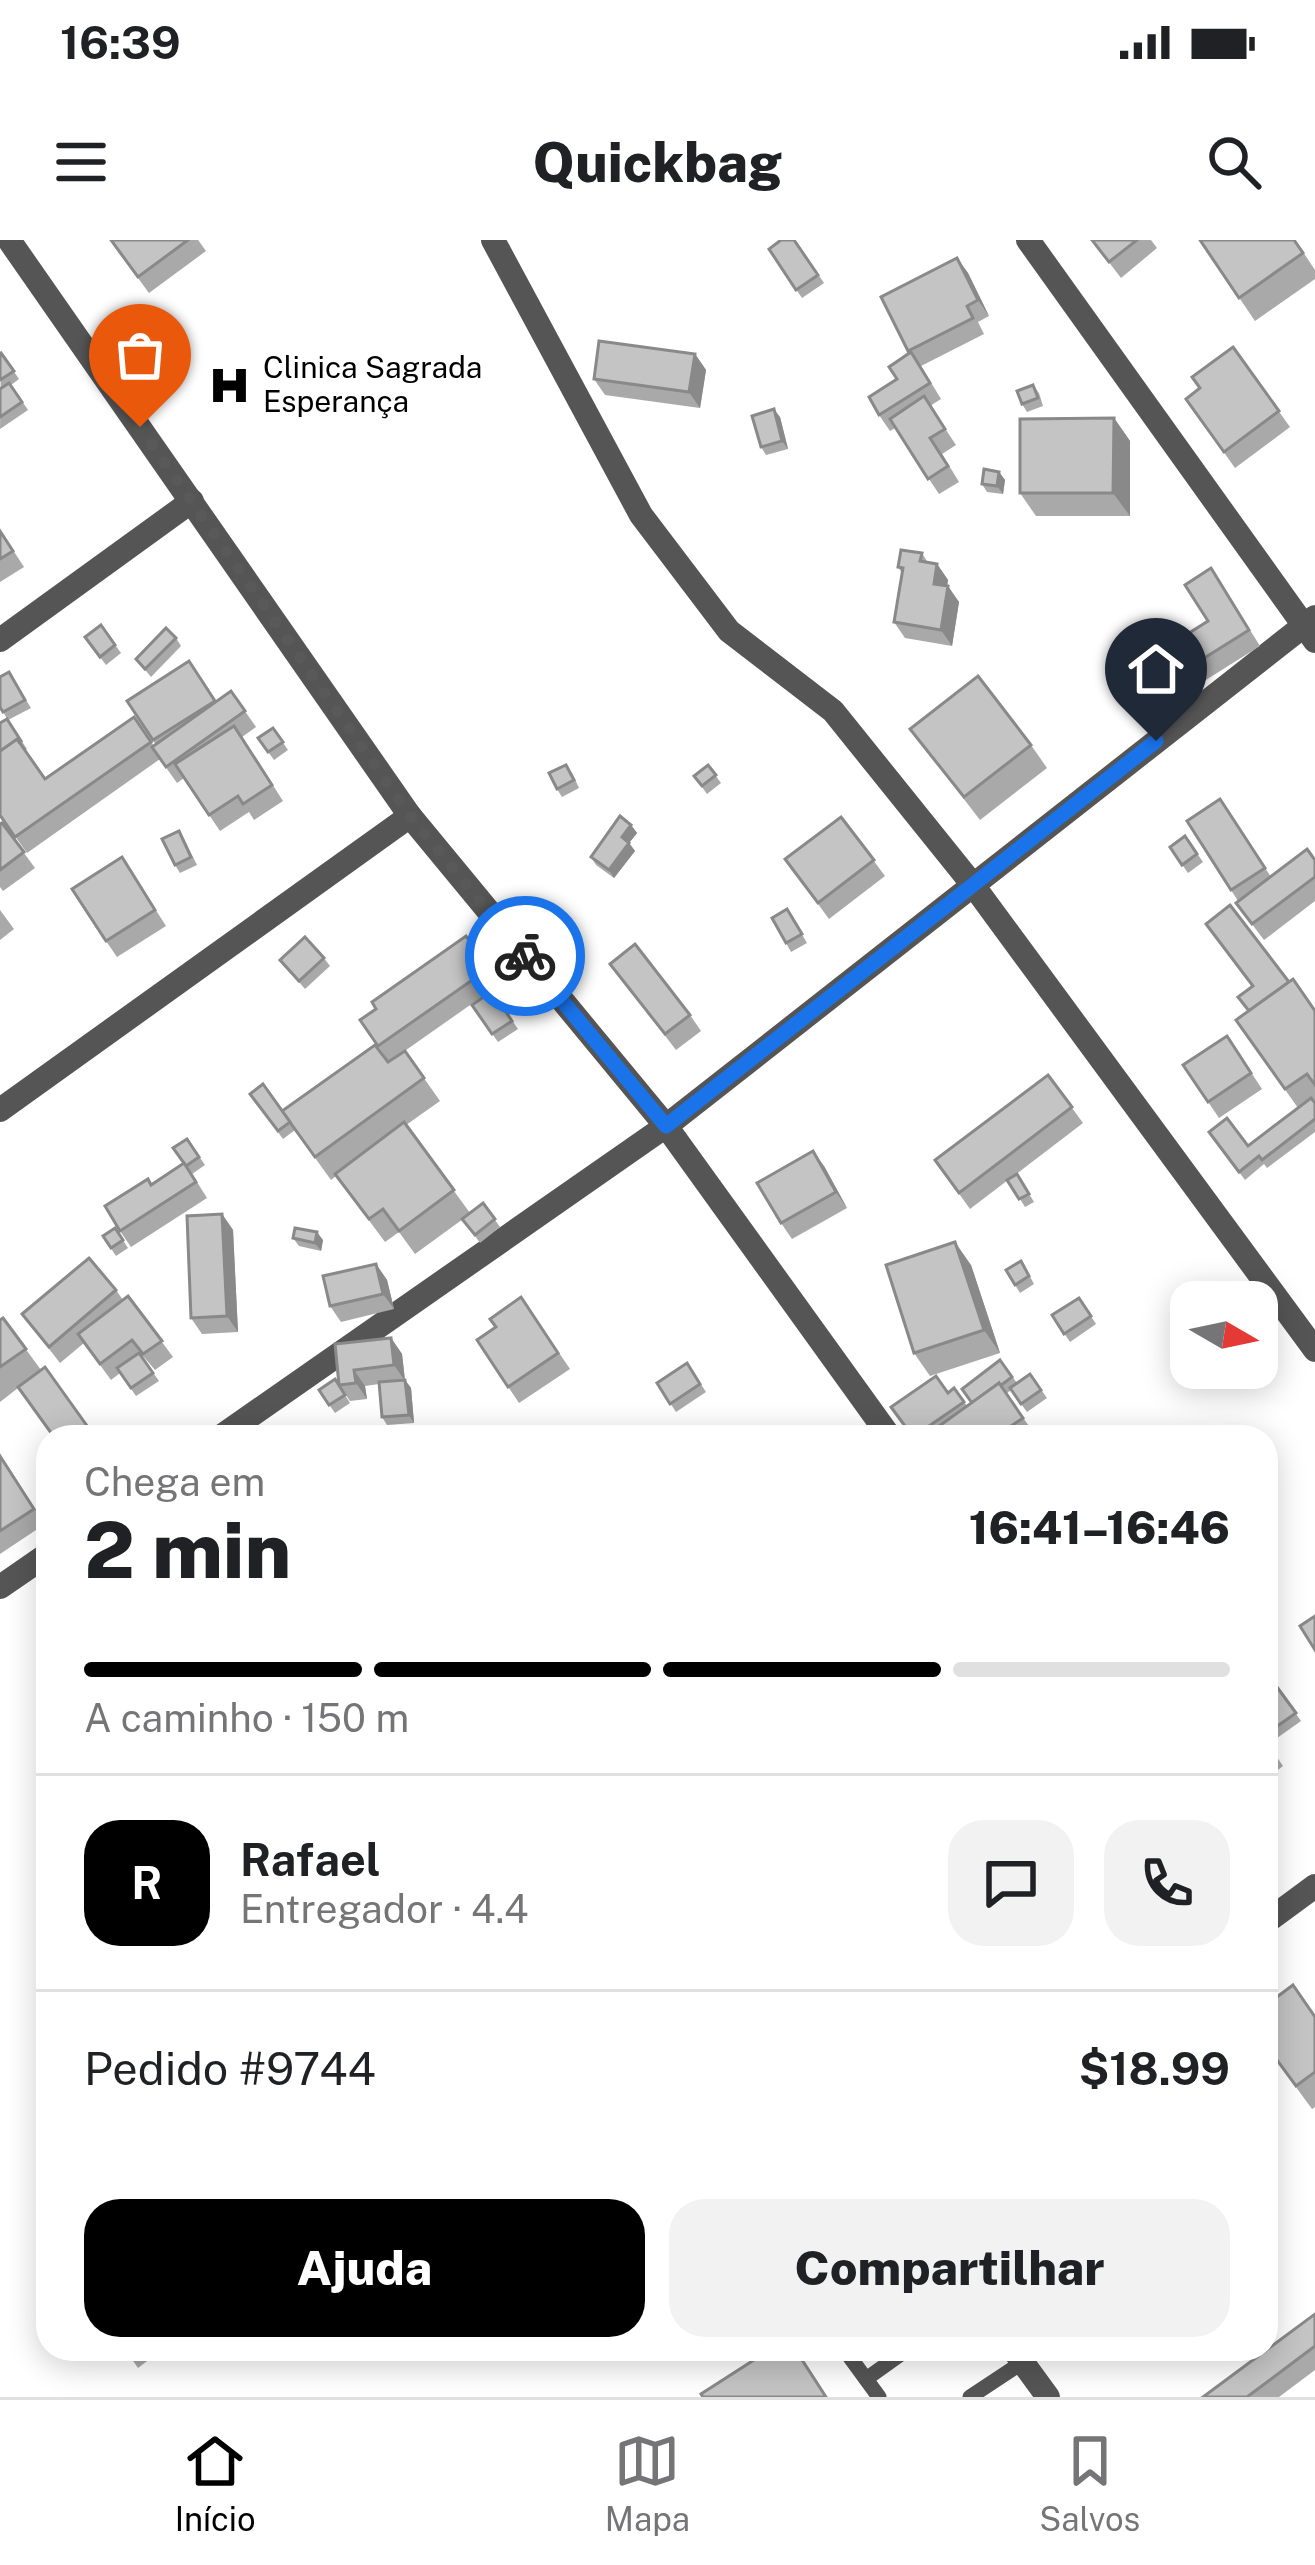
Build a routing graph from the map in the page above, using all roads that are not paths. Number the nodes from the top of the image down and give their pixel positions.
1 (9, 240) edge
2 (493, 240) edge
3 (1028, 240) edge
4 (192, 501) junction
5 (1311, 628) edge
6 (0, 640) edge
7 (410, 816) junction
8 (973, 885) junction
9 (0, 1110) edge
10 (666, 1126) junction
11 (1315, 1350) edge
12 (237, 1425) edge
13 (881, 1425) edge
14 (36, 1562) edge
15 (0, 1587) edge
16 (1315, 1886) edge
17 (1278, 1913) edge
18 (853, 2361) edge
19 (891, 2361) edge
20 (1011, 2361) edge
21 (1022, 2361) edge
22 (866, 2379) junction
23 (879, 2397) edge
24 (970, 2397) edge
25 (1048, 2397) edge

1 - 4 street
2 - 8 street
3 - 5 street
4 - 6 street
4 - 7 street
5 - 8 street
7 - 9 street
7 - 10 street
8 - 10 street
8 - 11 street
10 - 12 street
10 - 13 street
14 - 15 street
16 - 17 street
18 - 22 lane
19 - 22 lane
20 - 24 lane
21 - 25 street
22 - 23 lane

